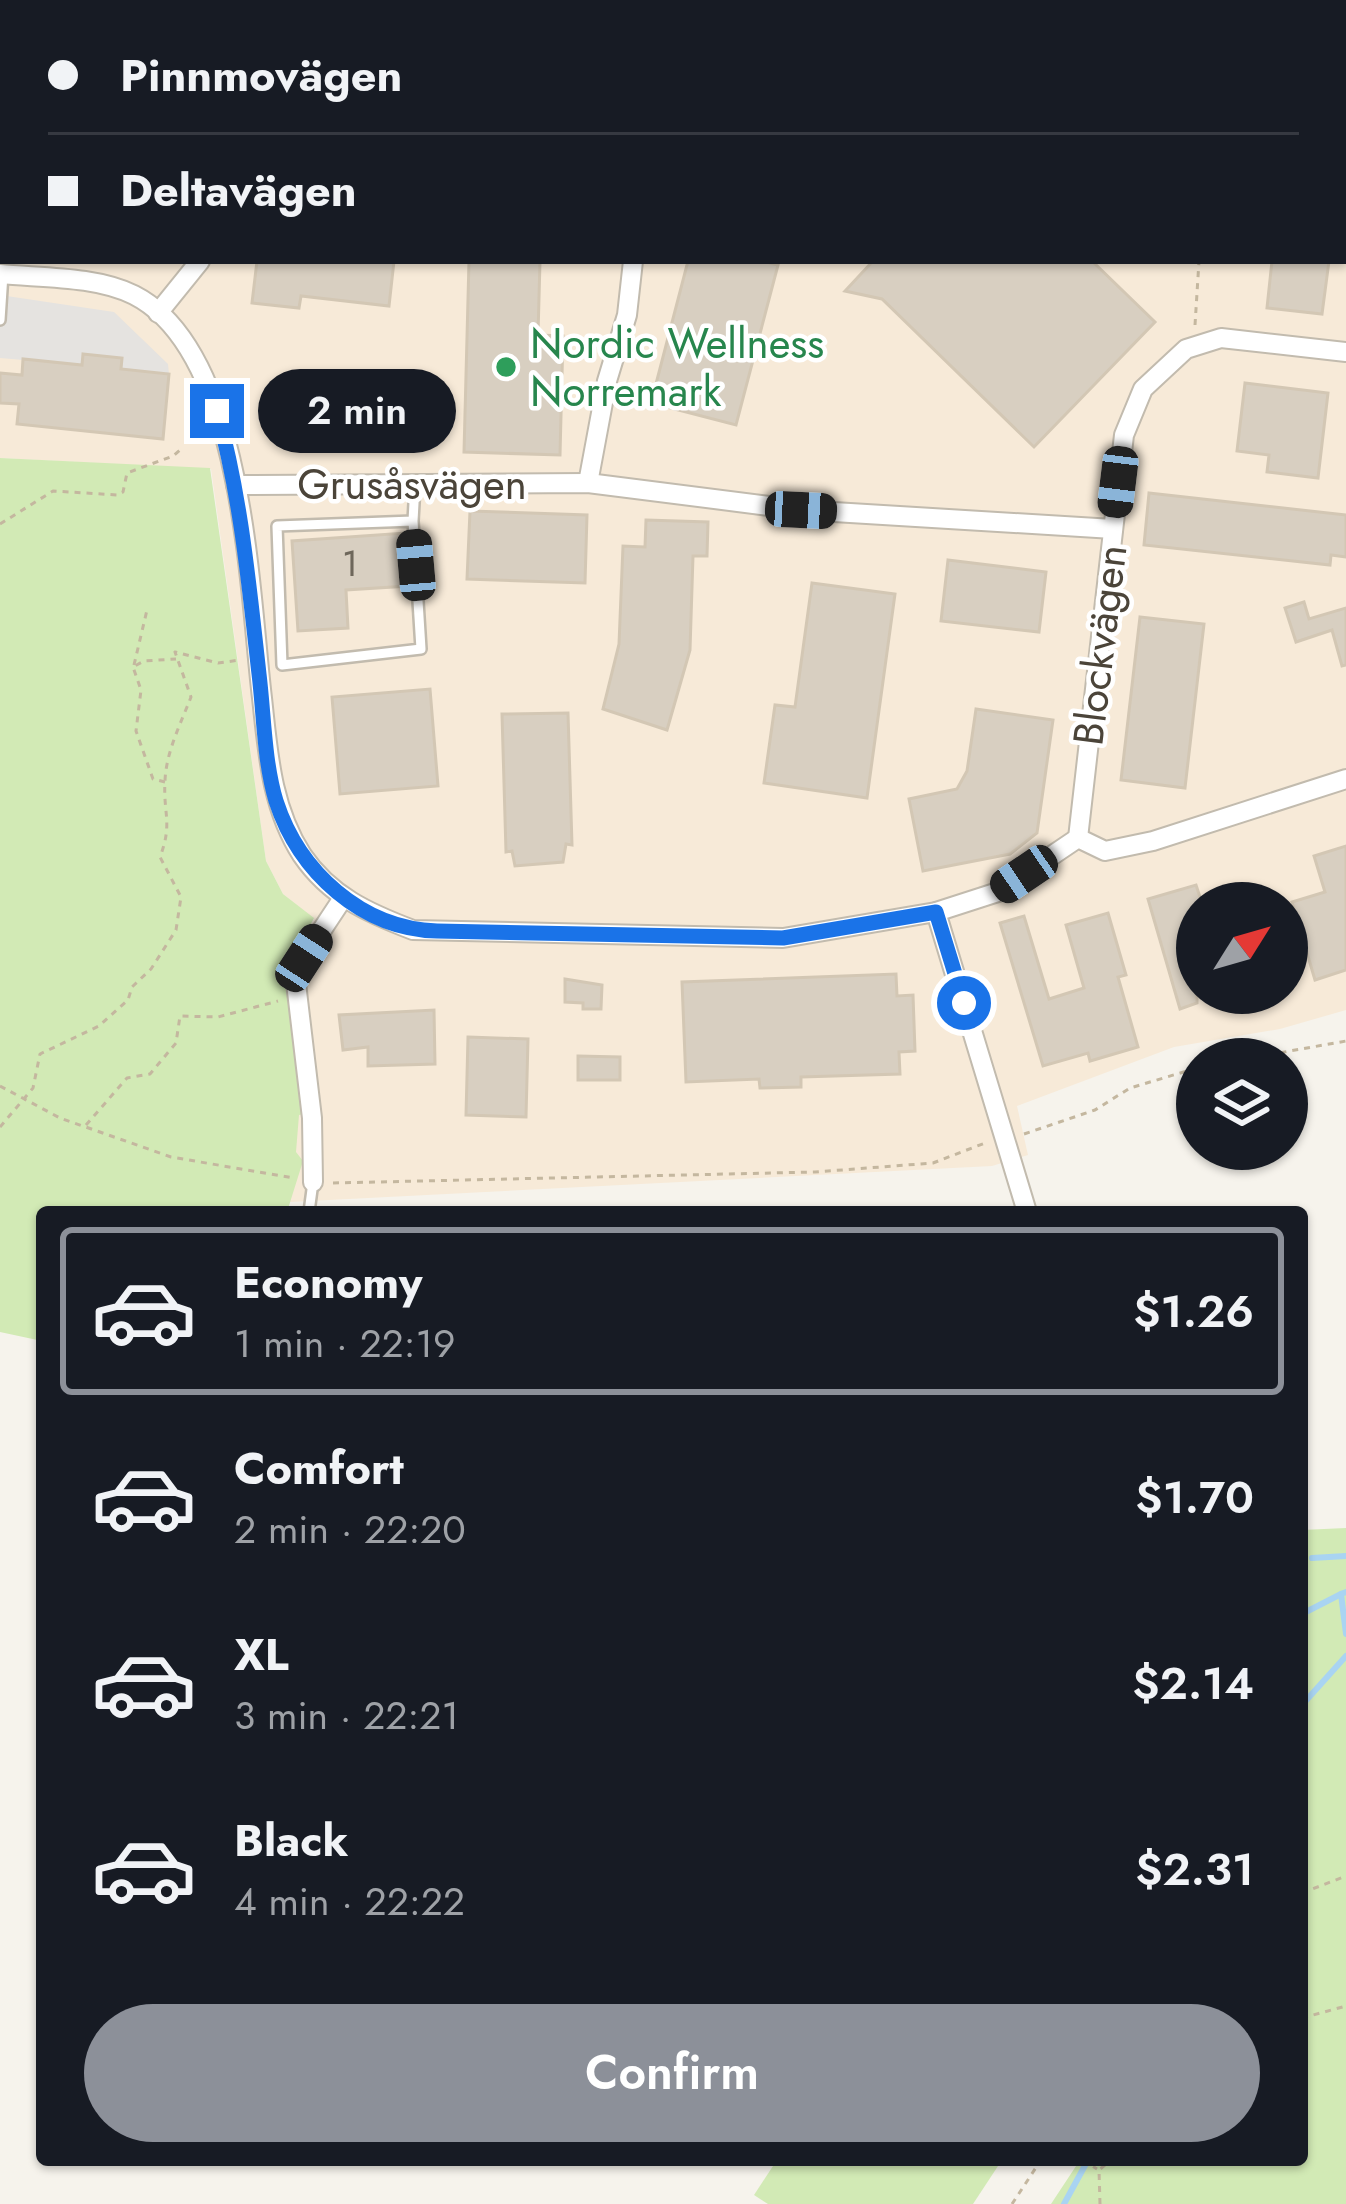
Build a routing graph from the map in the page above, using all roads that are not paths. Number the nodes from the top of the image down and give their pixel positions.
1 (198, 264) edge
2 (633, 264) edge
3 (2, 274) edge
4 (158, 313) junction
5 (0, 320) edge
6 (1346, 352) edge
7 (589, 483) junction
8 (236, 485) junction
9 (415, 485) junction
10 (412, 521) junction
11 (1113, 529) junction
12 (1346, 779) edge
13 (1078, 838) junction
14 (343, 898) junction
15 (936, 912) junction
16 (313, 1181) joint
17 (310, 1206) edge
18 (1025, 1206) edge

1 - 4 street
2 - 7 street, Grusåsvägen
3 - 4 street
3 - 5 lane
4 - 8 street
6 - 11 street, Blockvägen
7 - 9 street, Grusåsvägen
7 - 11 street, Grusåsvägen
8 - 9 street, Grusåsvägen
8 - 14 street
9 - 10 lane
10 - 10 lane
11 - 13 street, Blockvägen
12 - 13 street
13 - 15 street
14 - 15 street
14 - 16 street
15 - 18 street
16 - 17 lane

